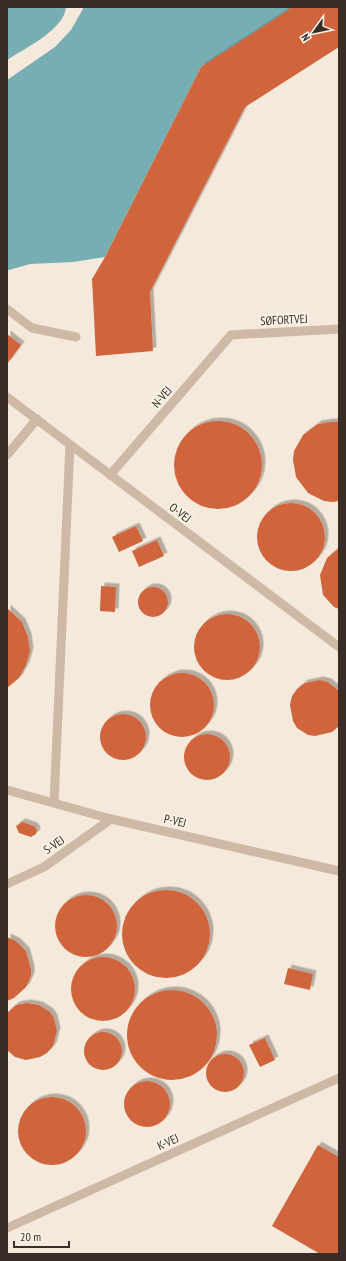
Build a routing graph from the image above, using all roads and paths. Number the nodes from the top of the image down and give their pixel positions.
1 (7, 309) edge
2 (339, 329) edge
3 (231, 335) joint
4 (76, 337) dead end
5 (7, 397) edge
6 (37, 419) junction
7 (70, 445) junction
8 (7, 455) edge
9 (110, 475) junction
10 (339, 647) edge
11 (7, 790) edge
12 (54, 803) junction
13 (111, 819) junction
14 (339, 871) edge
15 (7, 884) edge
16 (339, 1078) edge
17 (7, 1228) edge

1 - 4 lane
2 - 3 lane, SØFORTVEJ
3 - 9 lane, N-VEJ
5 - 6 lane, O-VEJ
6 - 7 lane, O-VEJ
6 - 8 lane
7 - 9 lane, O-VEJ
7 - 12 lane
9 - 10 lane, O-VEJ
11 - 12 lane, P-VEJ
12 - 13 lane, P-VEJ
13 - 14 lane, P-VEJ
13 - 15 lane, S-VEJ
16 - 17 lane, K-VEJ

